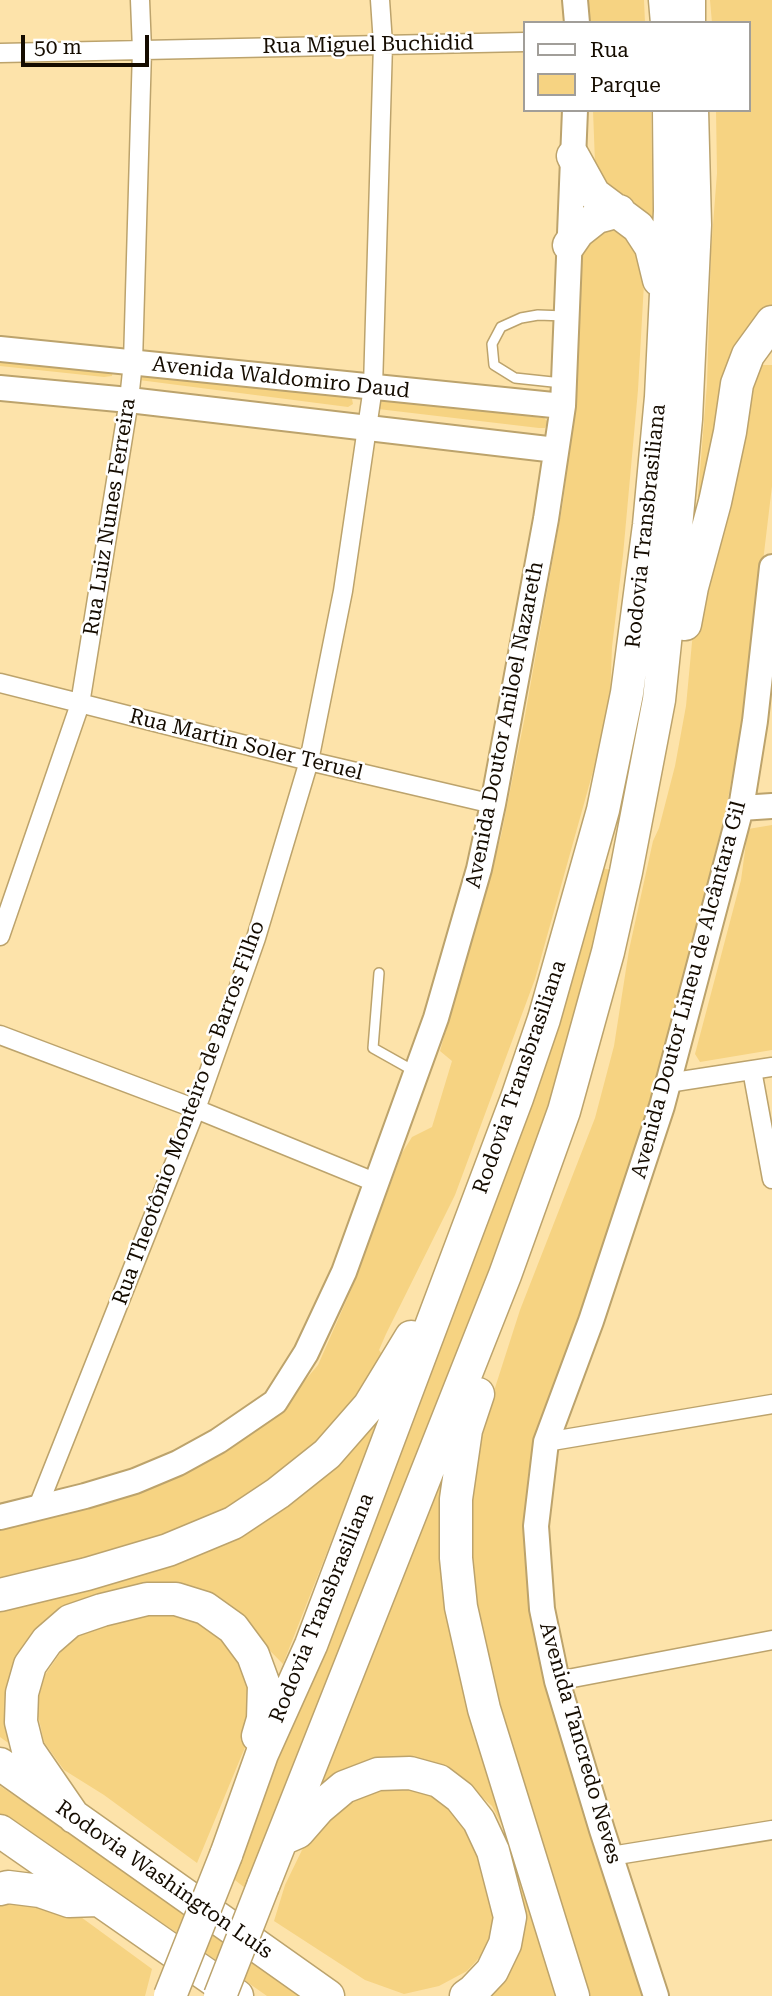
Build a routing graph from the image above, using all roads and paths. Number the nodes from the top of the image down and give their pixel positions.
1 (140, 0) edge
2 (380, 0) edge
3 (575, 0) edge
4 (665, 0) edge
5 (689, 0) edge
6 (577, 21) edge
7 (667, 21) edge
8 (689, 21) edge
9 (524, 42) edge
10 (383, 44) junction
11 (142, 50) junction
12 (0, 53) edge
13 (575, 112) edge
14 (669, 112) edge
15 (692, 112) edge
16 (573, 156) junction
17 (619, 212) junction
18 (569, 245) junction
19 (666, 297) junction
20 (566, 316) junction
21 (772, 322) edge
22 (0, 349) edge
23 (757, 361) edge
24 (133, 362) junction
25 (373, 387) junction
26 (0, 388) edge
27 (563, 395) junction
28 (129, 400) junction
29 (366, 428) junction
30 (556, 450) junction
31 (772, 567) edge
32 (0, 683) edge
33 (659, 700) junction
34 (80, 704) junction
35 (309, 761) junction
36 (493, 804) junction
37 (772, 806) edge
38 (741, 808) junction
39 (0, 936) edge
40 (379, 973) dead end
41 (0, 1035) edge
42 (772, 1067) edge
43 (752, 1070) junction
44 (416, 1072) junction
45 (668, 1083) junction
46 (195, 1110) junction
47 (772, 1179) edge
48 (377, 1183) junction
49 (505, 1275) junction
50 (449, 1278) junction
51 (772, 1404) edge
52 (546, 1442) junction
53 (37, 1509) junction
54 (0, 1517) edge
55 (0, 1595) edge
56 (772, 1640) edge
57 (557, 1681) junction
58 (262, 1754) junction
59 (0, 1764) edge
60 (74, 1817) junction
61 (0, 1830) edge
62 (772, 1830) edge
63 (281, 1839) junction
64 (611, 1856) junction
65 (0, 1889) edge
66 (100, 1900) junction
67 (170, 1996) edge
68 (220, 1996) edge
69 (237, 1996) edge
70 (328, 1996) edge
71 (466, 1996) edge
72 (573, 1996) edge
73 (656, 1996) edge

1 - 11 street, Rua Luiz Nunes Ferreira
2 - 10 street, Rua Theotônio Monteiro de Barros Filho
3 - 6 main road
4 - 7 highway
5 - 8 highway
9 - 10 street, Rua Miguel Buchidid
10 - 11 street, Rua Miguel Buchidid
10 - 25 street, Rua Theotônio Monteiro de Barros Filho
11 - 12 street, Rua Miguel Buchidid
11 - 24 street, Rua Luiz Nunes Ferreira
13 - 16 main road, Avenida Doutor Aniloel Nazareth
14 - 19 highway, Rodovia Transbrasiliana
15 - 33 highway, Rodovia Transbrasiliana
16 - 17 highway
16 - 18 main road, Avenida Doutor Aniloel Nazareth
17 - 18 highway
17 - 19 highway
18 - 20 main road, Avenida Doutor Aniloel Nazareth
19 - 50 highway, Rodovia Transbrasiliana
20 - 27 main road, Avenida Doutor Aniloel Nazareth
20 - 27 lane
21 - 23 highway
22 - 24 main road, Avenida Waldomiro Daud
23 - 33 highway
24 - 25 main road, Avenida Waldomiro Daud
24 - 28 street, Rua Luiz Nunes Ferreira
25 - 27 main road, Avenida Waldomiro Daud
25 - 29 street, Rua Theotônio Monteiro de Barros Filho
26 - 28 main road, Avenida Waldomiro Daud
27 - 30 main road, Avenida Doutor Aniloel Nazareth
28 - 29 main road, Avenida Waldomiro Daud
28 - 34 street, Rua Luiz Nunes Ferreira
29 - 30 main road, Avenida Waldomiro Daud
29 - 35 street, Rua Theotônio Monteiro de Barros Filho
30 - 36 main road, Avenida Doutor Aniloel Nazareth
31 - 38 main road, Avenida Doutor Lineu de Alcântara Gil
32 - 34 street, Rua Martin Soler Teruel
33 - 49 highway, Rodovia Transbrasiliana
34 - 35 street, Rua Martin Soler Teruel
34 - 39 street, Rua Luiz Nunes Ferreira
35 - 36 street, Rua Martin Soler Teruel
35 - 46 street, Rua Theotônio Monteiro de Barros Filho
36 - 44 main road, Avenida Doutor Aniloel Nazareth
37 - 38 main road
38 - 45 main road, Avenida Doutor Lineu de Alcântara Gil
40 - 44 lane
41 - 46 street
42 - 43 street
43 - 45 street
43 - 47 street
44 - 48 main road, Avenida Doutor Aniloel Nazareth
45 - 52 main road, Avenida Doutor Lineu de Alcântara Gil
46 - 48 street
46 - 53 street, Rua Theotônio Monteiro de Barros Filho
48 - 53 main road, Avenida Doutor Aniloel Nazareth
49 - 63 highway, Rodovia Transbrasiliana
49 - 72 highway
50 - 55 highway
50 - 58 highway, Rodovia Transbrasiliana
51 - 52 street
52 - 57 main road, Avenida Tancredo Neves
53 - 54 main road, Avenida Doutor Aniloel Nazareth
56 - 57 street
57 - 64 main road, Avenida Tancredo Neves
58 - 60 highway
58 - 67 highway, Rodovia Transbrasiliana, bridge
59 - 60 highway, Rodovia Washington Luís
60 - 70 highway, Rodovia Washington Luís
61 - 66 highway
62 - 64 street
63 - 68 highway, Rodovia Transbrasiliana, bridge
63 - 71 highway
64 - 73 main road, Avenida Tancredo Neves
65 - 66 highway
66 - 69 highway

